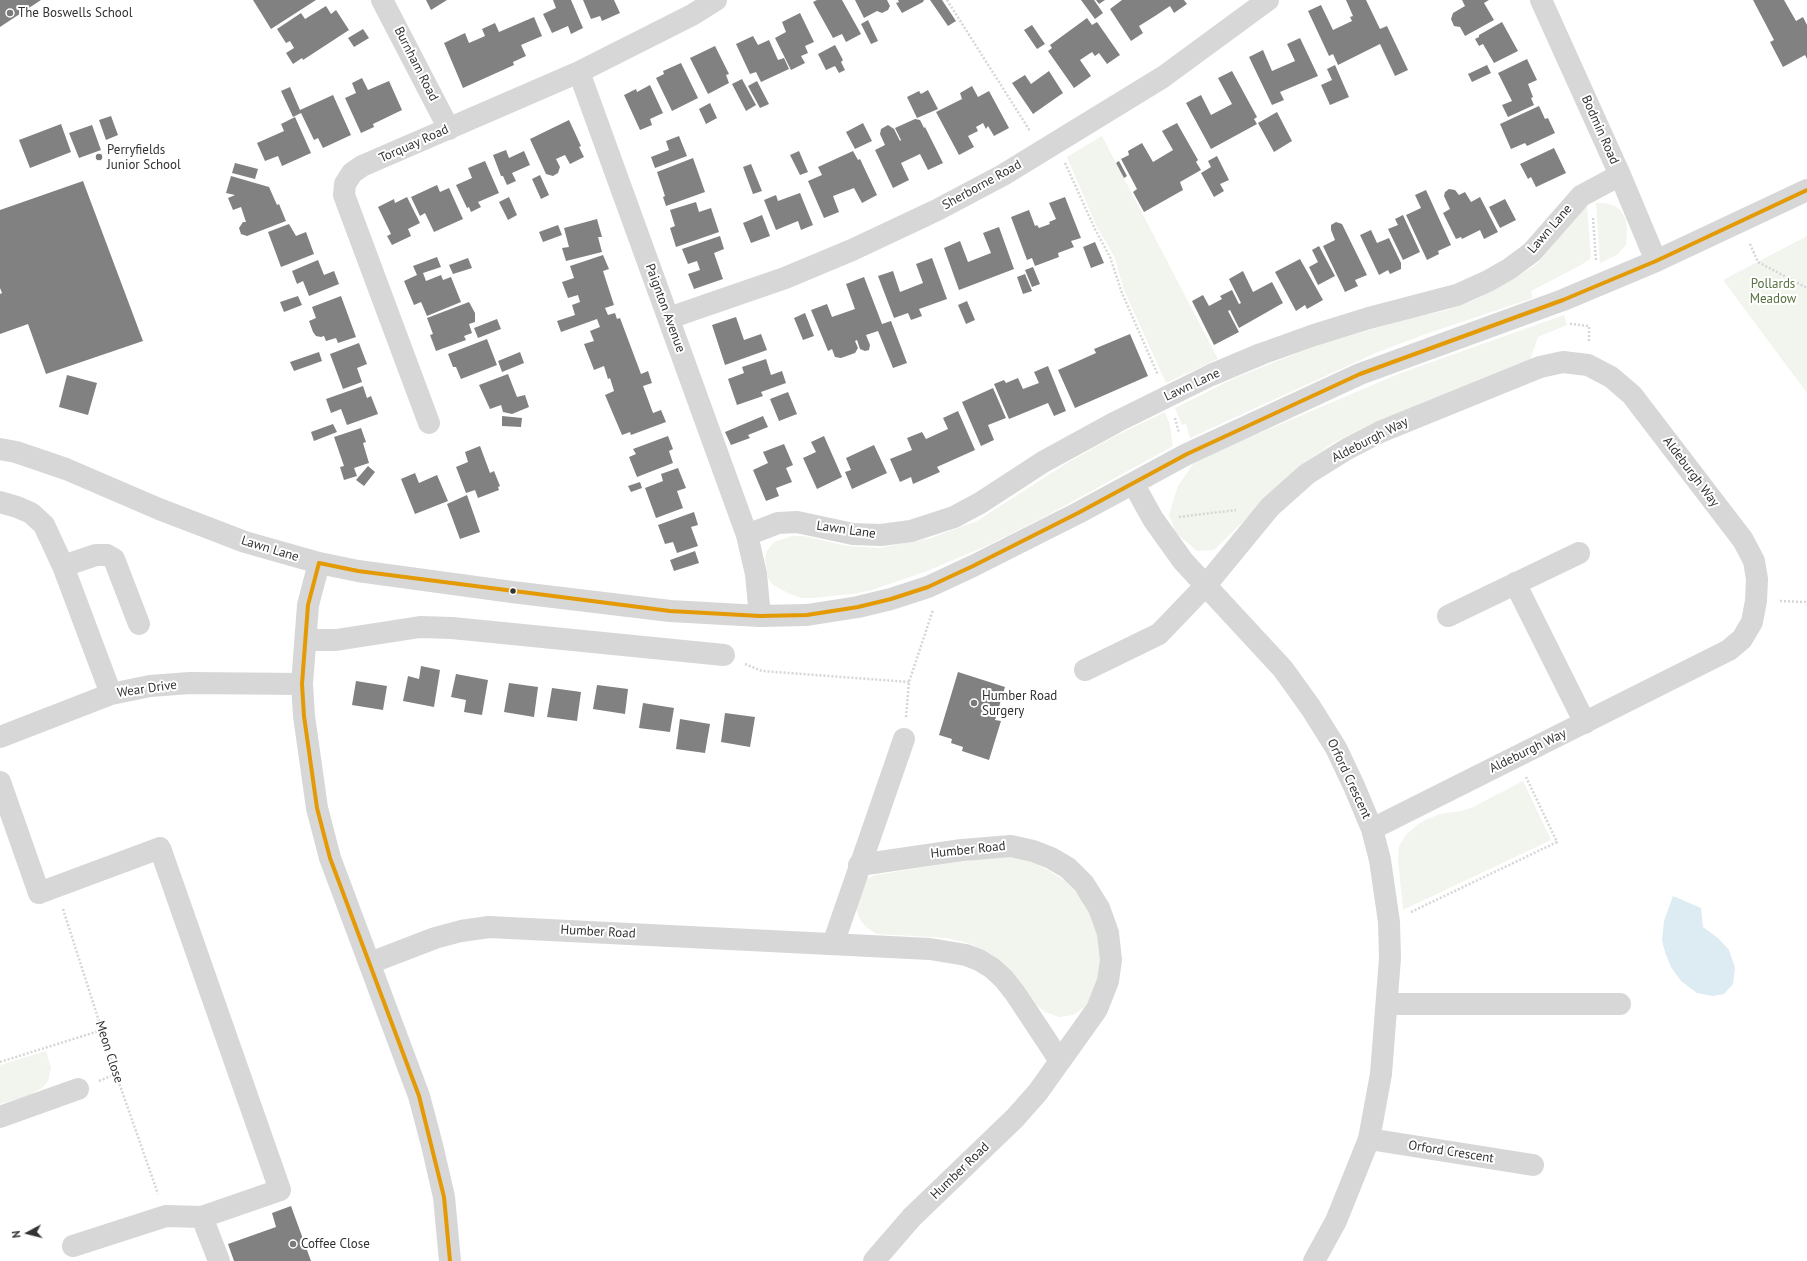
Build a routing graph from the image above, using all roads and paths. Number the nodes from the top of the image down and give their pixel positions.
1 (382, 0) edge
2 (716, 0) edge
3 (947, 0) edge
4 (1268, 0) edge
5 (1541, 0) edge
6 (579, 72) junction
7 (449, 129) junction
8 (1058, 143) junction
9 (1620, 175) junction
10 (1807, 190) edge
11 (1656, 262) junction
12 (1758, 262) dead end
13 (1807, 288) edge
14 (669, 318) junction
15 (1167, 396) junction
16 (429, 423) dead end
17 (0, 449) edge
18 (1187, 454) junction
19 (1134, 483) junction
20 (0, 502) edge
21 (1270, 507) junction
22 (1153, 519) junction
23 (747, 535) junction
24 (1579, 552) dead end
25 (319, 563) junction
26 (63, 566) junction
27 (1515, 583) junction
28 (1206, 585) junction
29 (928, 586) junction
30 (1756, 601) junction
31 (1807, 605) edge
32 (760, 616) junction
33 (1448, 616) dead end
34 (140, 624) dead end
35 (306, 640) junction
36 (724, 655) joint
37 (1085, 670) dead end
38 (909, 682) junction
39 (302, 684) junction
40 (111, 694) junction
41 (1585, 723) junction
42 (0, 737) edge
43 (904, 739) joint
44 (1517, 756) junction
45 (0, 782) edge
46 (1372, 829) junction
47 (859, 864) junction
48 (56, 887) junction
49 (1389, 922) junction
50 (833, 944) junction
51 (370, 963) junction
52 (1388, 1004) junction
53 (1620, 1004) dead end
54 (102, 1030) junction
55 (0, 1062) edge
56 (1060, 1062) junction
57 (78, 1089) dead end
58 (0, 1117) edge
59 (1369, 1139) junction
60 (1533, 1165) dead end
61 (166, 1216) junction
62 (202, 1217) junction
63 (73, 1246) dead end
64 (219, 1261) edge
65 (450, 1261) edge
66 (874, 1261) edge
67 (1314, 1261) edge

1 - 7 street, Burnham Road
2 - 6 street, Torquay Road
3 - 8 path
4 - 8 street, Sherborne Road
5 - 9 street, Bodmin Road
6 - 7 street, Torquay Road
6 - 14 street, Paignton Avenue
7 - 16 street, Torquay Road
8 - 14 street, Sherborne Road
8 - 15 path
9 - 11 street, Bodmin Road
9 - 15 street, Lawn Lane
10 - 11 street, Lawn Lane
11 - 18 street, Lawn Lane
12 - 13 path
14 - 23 street, Paignton Avenue
15 - 18 path
15 - 23 street, Lawn Lane
17 - 25 street, Lawn Lane
18 - 19 street, Lawn Lane
19 - 22 street, Orford Crescent
19 - 29 street, Lawn Lane
20 - 26 street
21 - 22 path
21 - 28 street, Aldeburgh Way
21 - 30 street, Aldeburgh Way
22 - 28 street, Orford Crescent
23 - 32 street, Paignton Avenue
24 - 27 street
25 - 32 street, Lawn Lane
25 - 35 street
26 - 34 street
26 - 40 street
27 - 33 street
27 - 41 street
28 - 37 street, Aldeburgh Way
28 - 46 street, Orford Crescent
29 - 32 street, Lawn Lane
29 - 38 path
30 - 31 path
30 - 41 street, Aldeburgh Way
35 - 36 street
35 - 39 street
36 - 38 path
38 - 43 path
39 - 40 street, Wear Drive
39 - 51 street
40 - 42 street, Wear Drive
41 - 44 street, Aldeburgh Way
43 - 47 street
44 - 46 street, Aldeburgh Way
44 - 49 path
45 - 48 street
46 - 49 street, Orford Crescent
47 - 50 street
47 - 56 street, Humber Road
48 - 54 path, Meon Close
48 - 62 street
49 - 52 street, Orford Crescent
50 - 51 street, Humber Road
50 - 56 street, Humber Road
51 - 65 street
52 - 53 street
52 - 59 street, Orford Crescent
54 - 55 path
54 - 61 path, Meon Close
56 - 66 street, Humber Road
57 - 58 street
59 - 60 street, Orford Crescent
59 - 67 street, Orford Crescent
61 - 62 street
61 - 63 street
62 - 64 street

